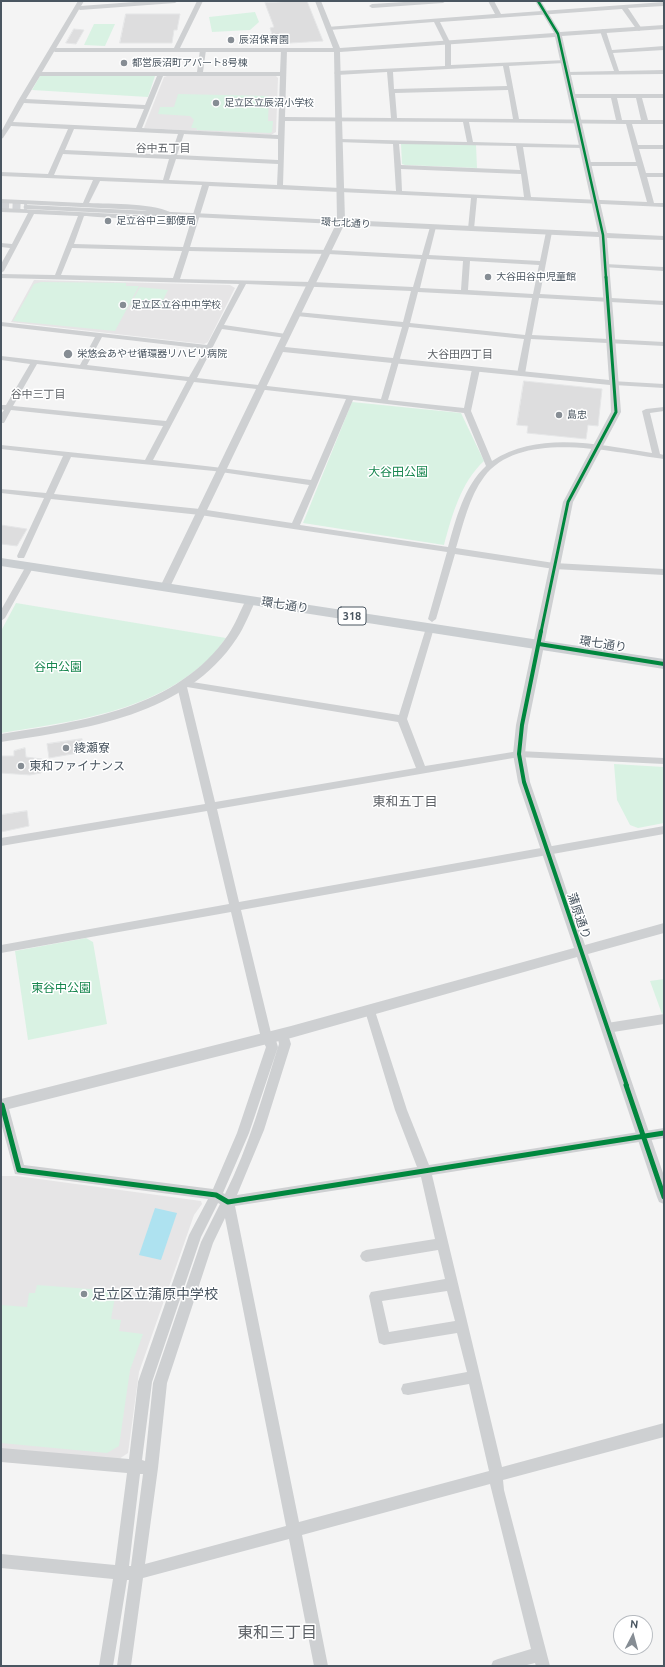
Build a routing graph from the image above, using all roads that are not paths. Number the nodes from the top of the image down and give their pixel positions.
1 (175, 1) edge
2 (200, 1) edge
3 (318, 1) edge
4 (443, 1) edge
5 (491, 1) edge
6 (538, 1) edge
7 (157, 2) edge
8 (646, 3) edge
9 (664, 4) edge
10 (79, 5) edge
11 (624, 7) junction
12 (373, 9) edge
13 (545, 13) junction
14 (499, 16) junction
15 (436, 20) junction
16 (380, 24) junction
17 (664, 27) edge
18 (329, 28) junction
19 (639, 29) junction
20 (603, 31) junction
21 (558, 34) junction
22 (447, 42) junction
23 (664, 48) edge
24 (54, 50) junction
25 (176, 50) junction
26 (203, 50) junction
27 (284, 50) junction
28 (337, 50) junction
29 (610, 52) junction
30 (564, 61) junction
31 (506, 64) junction
32 (448, 67) junction
33 (390, 70) junction
34 (664, 72) edge
35 (616, 73) junction
36 (38, 74) junction
37 (161, 74) junction
38 (200, 74) junction
39 (283, 74) junction
40 (337, 74) junction
41 (567, 74) junction
42 (510, 88) junction
43 (392, 91) junction
44 (572, 96) junction
45 (614, 96) junction
46 (639, 96) junction
47 (664, 96) edge
48 (22, 101) junction
49 (147, 108) junction
50 (282, 118) junction
51 (340, 119) junction
52 (394, 120) junction
53 (466, 120) junction
54 (516, 121) junction
55 (577, 122) junction
56 (619, 122) junction
57 (629, 122) junction
58 (645, 122) junction
59 (664, 122) edge
60 (9, 124) junction
61 (72, 127) junction
62 (138, 130) junction
63 (181, 133) junction
64 (1, 137) edge
65 (281, 137) junction
66 (340, 141) junction
67 (396, 141) junction
68 (470, 143) junction
69 (519, 144) junction
70 (584, 146) junction
71 (636, 147) junction
72 (664, 147) edge
73 (62, 152) junction
74 (173, 157) junction
75 (281, 162) junction
76 (587, 164) junction
77 (640, 164) junction
78 (398, 167) junction
79 (523, 172) junction
80 (1, 174) edge
81 (643, 175) junction
82 (664, 175) edge
83 (50, 176) junction
84 (97, 179) junction
85 (165, 182) junction
86 (206, 184) junction
87 (280, 187) junction
88 (341, 190) junction
89 (399, 193) junction
90 (474, 196) junction
91 (528, 199) junction
92 (1, 202) edge
93 (596, 202) junction
94 (651, 205) junction
95 (664, 205) edge
96 (85, 206) junction
97 (29, 209) junction
98 (1, 210) edge
99 (82, 214) junction
100 (170, 214) junction
101 (197, 216) junction
102 (341, 222) junction
103 (433, 227) junction
104 (471, 229) junction
105 (549, 232) junction
106 (603, 235) junction
107 (664, 238) edge
108 (1, 246) edge
109 (14, 246) junction
110 (70, 246) junction
111 (185, 248) junction
112 (328, 252) junction
113 (425, 256) junction
114 (467, 259) junction
115 (543, 263) junction
116 (605, 266) junction
117 (664, 269) edge
118 (1, 271) edge
119 (1, 276) edge
120 (57, 278) junction
121 (176, 281) junction
122 (244, 282) junction
123 (312, 284) junction
124 (416, 290) junction
125 (464, 292) junction
126 (536, 296) junction
127 (608, 300) junction
128 (664, 303) edge
129 (297, 314) junction
130 (1, 324) edge
131 (406, 325) junction
132 (220, 327) junction
133 (100, 335) junction
134 (286, 336) junction
135 (528, 337) junction
136 (611, 342) junction
137 (664, 344) edge
138 (210, 347) junction
139 (280, 349) junction
140 (1, 358) edge
141 (396, 361) junction
142 (35, 362) junction
143 (82, 367) junction
144 (476, 369) junction
145 (521, 374) junction
146 (192, 380) junction
147 (614, 383) junction
148 (664, 386) edge
149 (261, 388) junction
150 (350, 398) junction
151 (384, 402) junction
152 (5, 407) edge
153 (664, 409) edge
154 (467, 411) junction
155 (1, 421) edge
156 (168, 424) junction
157 (1, 447) edge
158 (596, 448) junction
159 (68, 454) junction
160 (661, 457) edge
161 (148, 462) junction
162 (490, 466) junction
163 (221, 470) junction
164 (314, 483) junction
165 (1, 492) edge
166 (48, 496) junction
167 (200, 512) junction
168 (295, 527) junction
169 (451, 550) junction
170 (1, 553) edge
171 (21, 556) junction
172 (1, 562) edge
173 (30, 566) junction
174 (554, 566) junction
175 (664, 572) edge
176 (167, 583) junction
177 (251, 600) junction
178 (5, 605) edge
179 (1, 618) edge
180 (431, 624) junction
181 (540, 641) junction
182 (664, 656) edge
183 (664, 664) edge
184 (184, 685) junction
185 (402, 719) junction
186 (1, 738) edge
187 (519, 754) junction
188 (664, 761) edge
189 (422, 771) junction
190 (212, 807) junction
191 (664, 830) edge
192 (1, 842) edge
193 (547, 851) junction
194 (235, 906) junction
195 (664, 928) edge
196 (1, 949) edge
197 (581, 951) junction
198 (370, 1011) junction
199 (664, 1019) edge
200 (607, 1028) junction
201 (283, 1034) junction
202 (268, 1038) junction
203 (2, 1105) edge
204 (664, 1134) edge
205 (643, 1137) junction
206 (425, 1170) junction
207 (664, 1197) edge
208 (222, 1198) junction
209 (442, 1244) junction
210 (366, 1256) dead end
211 (452, 1284) junction
212 (462, 1326) junction
213 (474, 1377) junction
214 (408, 1389) dead end
215 (664, 1430) edge
216 (1, 1455) edge
217 (135, 1467) junction
218 (151, 1468) junction
219 (495, 1476) junction
220 (293, 1531) junction
221 (1, 1561) edge
222 (137, 1572) junction
223 (121, 1573) junction
224 (541, 1660) edge
225 (106, 1666) edge
226 (124, 1666) edge
227 (321, 1666) edge
228 (498, 1666) edge

1 - 7 street
2 - 25 street
3 - 18 street
4 - 12 street
5 - 14 street
6 - 13 street, 蒲原通り
7 - 10 street
8 - 9 street
8 - 11 street
10 - 24 street
11 - 13 street
11 - 19 street
12 - 16 street
13 - 14 street
13 - 21 street, 蒲原通り
14 - 15 street
15 - 16 street
15 - 22 street
16 - 18 street
17 - 19 street
18 - 28 street
19 - 20 street
20 - 21 street
20 - 29 street
21 - 22 street
21 - 30 street, 蒲原通り
22 - 28 street
22 - 32 street
23 - 29 street
24 - 25 street
24 - 36 street
25 - 26 street
26 - 27 street
26 - 38 street
27 - 28 street
27 - 39 street
28 - 40 street
29 - 35 street
30 - 31 street
30 - 41 street, 蒲原通り
31 - 32 street
31 - 42 street
32 - 33 street
33 - 40 street
33 - 43 street
34 - 35 street
35 - 41 street
36 - 37 street
36 - 48 street
37 - 38 street
37 - 49 street
38 - 39 street
39 - 50 street
40 - 51 street
41 - 44 street, 蒲原通り
42 - 43 street
42 - 54 street
43 - 52 street
44 - 45 street
44 - 55 street, 蒲原通り
45 - 46 street
45 - 56 street
46 - 47 street
46 - 58 street
48 - 49 street
48 - 60 street
49 - 62 street
50 - 51 street
50 - 65 street
51 - 52 street
51 - 66 street
52 - 53 street
53 - 54 street
53 - 68 street
54 - 55 street
55 - 56 street
55 - 70 street, 蒲原通り
56 - 57 street
57 - 58 street
57 - 71 street
58 - 59 street
60 - 61 street
60 - 64 street
61 - 62 street
61 - 73 street
62 - 63 street
63 - 65 street
63 - 74 street
65 - 75 street
66 - 67 street
66 - 88 street
67 - 68 street
67 - 78 street
68 - 69 street
69 - 70 street
69 - 79 street
70 - 76 street, 蒲原通り
71 - 72 street
71 - 77 street
73 - 74 street
73 - 83 street
74 - 75 street
74 - 85 street
75 - 87 street
76 - 77 street
76 - 93 street, 蒲原通り
77 - 81 street
78 - 79 street
78 - 89 street
79 - 91 street
80 - 83 street
81 - 82 street
81 - 94 street
83 - 84 street
84 - 85 street
84 - 96 street
85 - 86 street
86 - 87 street
86 - 101 street
87 - 88 street
88 - 89 street
88 - 102 street
89 - 90 street
90 - 91 street
90 - 104 street
91 - 93 street
92 - 96 street
93 - 94 street
93 - 106 street, 蒲原通り
94 - 95 street
96 - 100 street
97 - 98 street
97 - 99 street
97 - 100 street, 環七北通り
97 - 109 street
99 - 100 street
99 - 110 street
100 - 101 street, 環七北通り
101 - 102 street, 環七北通り
101 - 111 street
102 - 103 street, 環七北通り
102 - 112 street
103 - 104 street, 環七北通り
103 - 113 street
104 - 105 street, 環七北通り
105 - 106 street, 環七北通り
105 - 115 street
106 - 107 street, 環七北通り
106 - 116 street, 蒲原通り
108 - 109 street
109 - 118 street
110 - 111 street
110 - 120 street
111 - 112 street
111 - 121 street
112 - 113 street
112 - 123 street
113 - 114 street
113 - 124 street
114 - 115 street
114 - 125 street
115 - 126 street
116 - 117 street
116 - 127 street, 蒲原通り
119 - 120 street
120 - 121 street
121 - 122 street
122 - 123 street
122 - 132 street
123 - 124 street
123 - 129 street
124 - 125 street
124 - 131 street
125 - 126 street
126 - 127 street
126 - 135 street
127 - 128 street
127 - 136 street, 蒲原通り
129 - 131 street
129 - 134 street
130 - 133 street
131 - 135 street
131 - 141 street
132 - 134 street
132 - 138 street
133 - 138 street
133 - 143 street
134 - 139 street
135 - 136 street
135 - 145 street
136 - 137 street
136 - 147 street, 蒲原通り
138 - 146 street
139 - 141 street
139 - 149 street
140 - 142 street
141 - 144 street
141 - 151 street
142 - 143 street
142 - 152 street
143 - 146 street
144 - 145 street
144 - 154 street
145 - 147 street
146 - 149 street
146 - 156 street
147 - 148 street
147 - 158 street, 蒲原通り
149 - 150 street
149 - 163 street
150 - 151 street
150 - 164 street
151 - 154 street
152 - 155 street
152 - 156 street
153 - 160 street
154 - 162 street
156 - 161 street
157 - 159 street
158 - 160 street
158 - 162 street
158 - 174 street, 蒲原通り
159 - 161 street
159 - 166 street
161 - 163 street
162 - 169 street
163 - 164 street
163 - 167 street
164 - 168 street
165 - 166 street
166 - 167 street
166 - 171 street
167 - 168 street
167 - 176 street
168 - 169 street
169 - 174 street
169 - 180 street
170 - 171 main road, 環七通り / 318
171 - 176 main road, 環七通り / 318
172 - 173 main road, 環七通り / 318
173 - 176 main road, 環七通り / 318
173 - 178 street
174 - 175 street
174 - 181 street, 蒲原通り
176 - 177 main road, 環七通り / 318
176 - 180 main road, 環七通り / 318
177 - 180 main road, 環七通り / 318
177 - 184 street
178 - 179 street
180 - 181 main road, 環七通り / 318
180 - 185 street
181 - 182 main road, 環七通り / 318
181 - 183 main road, 環七通り / 318
181 - 187 street, 蒲原通り
184 - 185 street
184 - 186 street
184 - 190 street
185 - 189 street
187 - 188 street
187 - 189 street
187 - 193 street, 蒲原通り
189 - 190 street
190 - 192 street
190 - 194 street
191 - 193 street
193 - 194 street
193 - 197 street, 蒲原通り
194 - 196 street
194 - 202 street
195 - 197 street
197 - 198 street
197 - 200 street, 蒲原通り
198 - 201 street
198 - 206 street
199 - 200 street
200 - 205 street, 蒲原通り
201 - 202 street
201 - 208 street
202 - 203 street
202 - 208 street
203 - 208 street
204 - 205 street
205 - 206 street
205 - 207 street, 蒲原通り
206 - 208 street
206 - 209 street
208 - 217 street
208 - 218 street
208 - 220 street
209 - 210 street
209 - 211 street
211 - 212 street
211 - 212 street
212 - 213 street
213 - 214 street
213 - 219 street
215 - 219 street
216 - 217 street
217 - 218 street
217 - 223 street
218 - 222 street
219 - 220 street
219 - 224 street
220 - 222 street
220 - 227 street
221 - 223 street
222 - 223 street
222 - 226 street
223 - 225 street
224 - 228 street

